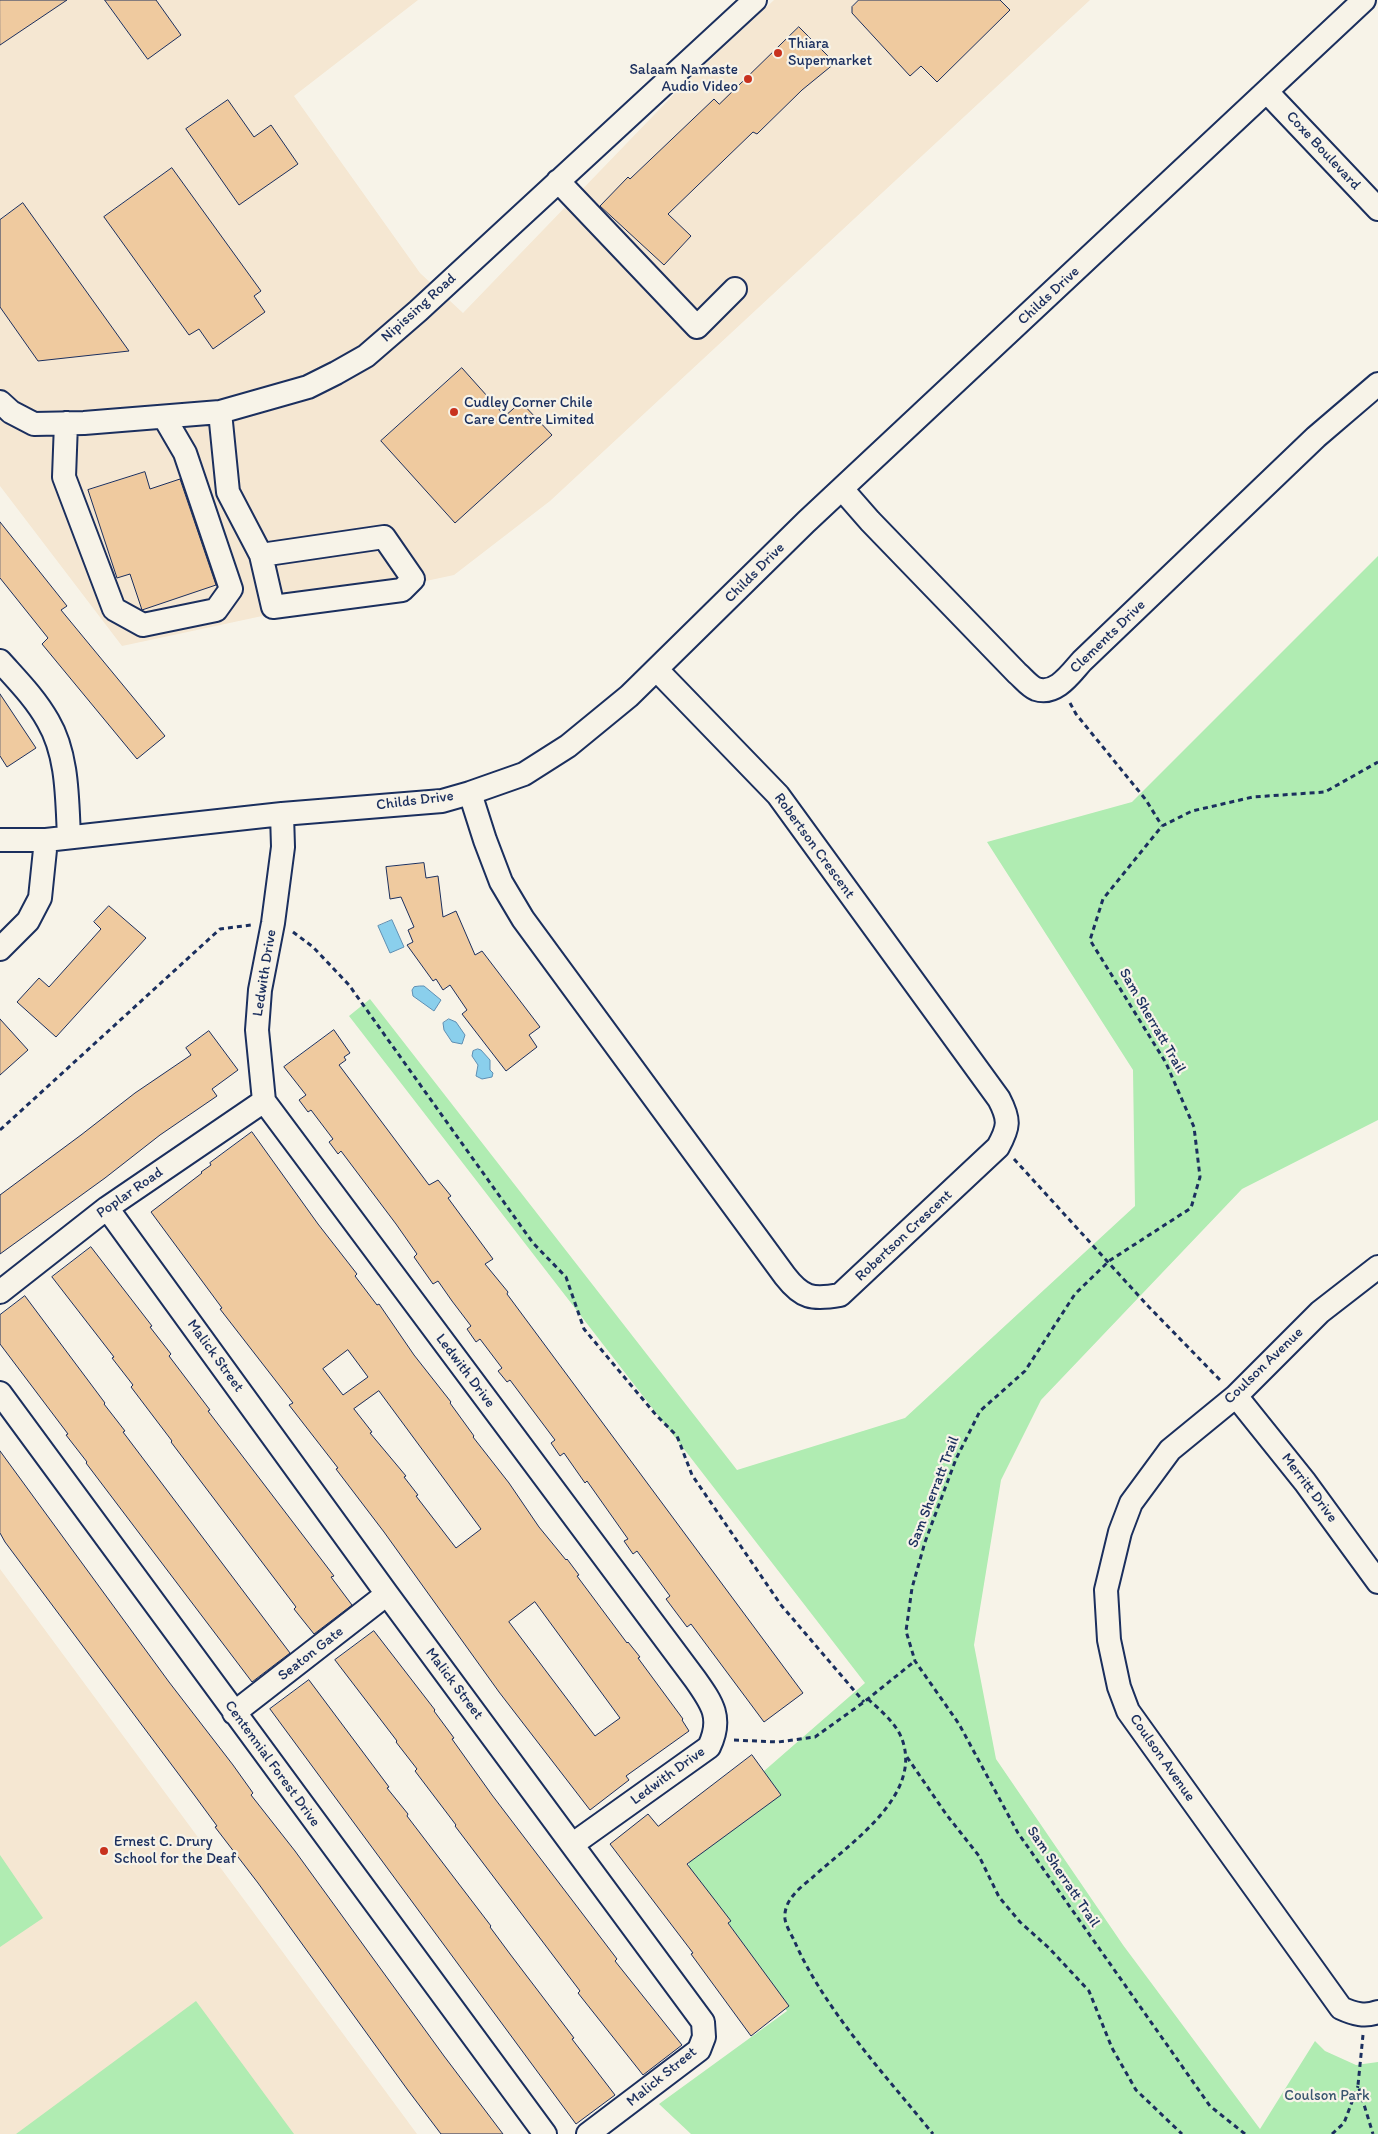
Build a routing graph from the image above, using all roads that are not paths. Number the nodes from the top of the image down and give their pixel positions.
1 (755, 0) edge
2 (1364, 0) edge
3 (1267, 92) junction
4 (558, 181) junction
5 (1378, 209) edge
6 (735, 289) dead end
7 (1378, 384) edge
8 (0, 402) edge
9 (220, 412) junction
10 (164, 416) junction
11 (66, 423) junction
12 (842, 489) junction
13 (261, 555) junction
14 (0, 660) edge
15 (657, 670) junction
16 (470, 793) junction
17 (282, 814) junction
18 (69, 838) junction
19 (0, 840) edge
20 (46, 840) junction
21 (0, 949) edge
22 (264, 1100) junction
23 (107, 1208) junction
24 (1378, 1267) edge
25 (0, 1292) edge
26 (0, 1393) edge
27 (1236, 1396) junction
28 (1378, 1582) edge
29 (387, 1594) junction
30 (234, 1713) junction
31 (573, 1844) junction
32 (1372, 2013) edge
33 (545, 2134) edge
34 (588, 2134) edge

1 - 4 street, Nipissing Road
2 - 3 street, Childs Drive
3 - 5 street, Coxe Boulevard
3 - 12 street, Childs Drive
4 - 6 street
4 - 9 street, Nipissing Road
7 - 12 street, Clements Drive
8 - 11 street, Nipissing Road
9 - 10 street, Nipissing Road
9 - 13 street
10 - 11 street, Nipissing Road
10 - 11 street
12 - 15 street, Childs Drive
13 - 13 street
14 - 18 street
15 - 16 street, Childs Drive
15 - 16 street, Robertson Crescent
16 - 17 street, Childs Drive
17 - 18 street, Childs Drive
17 - 22 street, Ledwith Drive
18 - 20 street, Childs Drive
19 - 20 street, Childs Drive
20 - 21 street
22 - 23 street, Poplar Road
22 - 31 street, Ledwith Drive
23 - 25 street, Poplar Road
23 - 29 street, Malick Street
24 - 27 street, Coulson Avenue
26 - 30 street, Centennial Forest Drive
27 - 28 street, Merritt Drive
27 - 32 street, Coulson Avenue
29 - 30 street, Seaton Gate
29 - 31 street, Malick Street
30 - 33 street, Centennial Forest Drive
31 - 34 street, Malick Street

